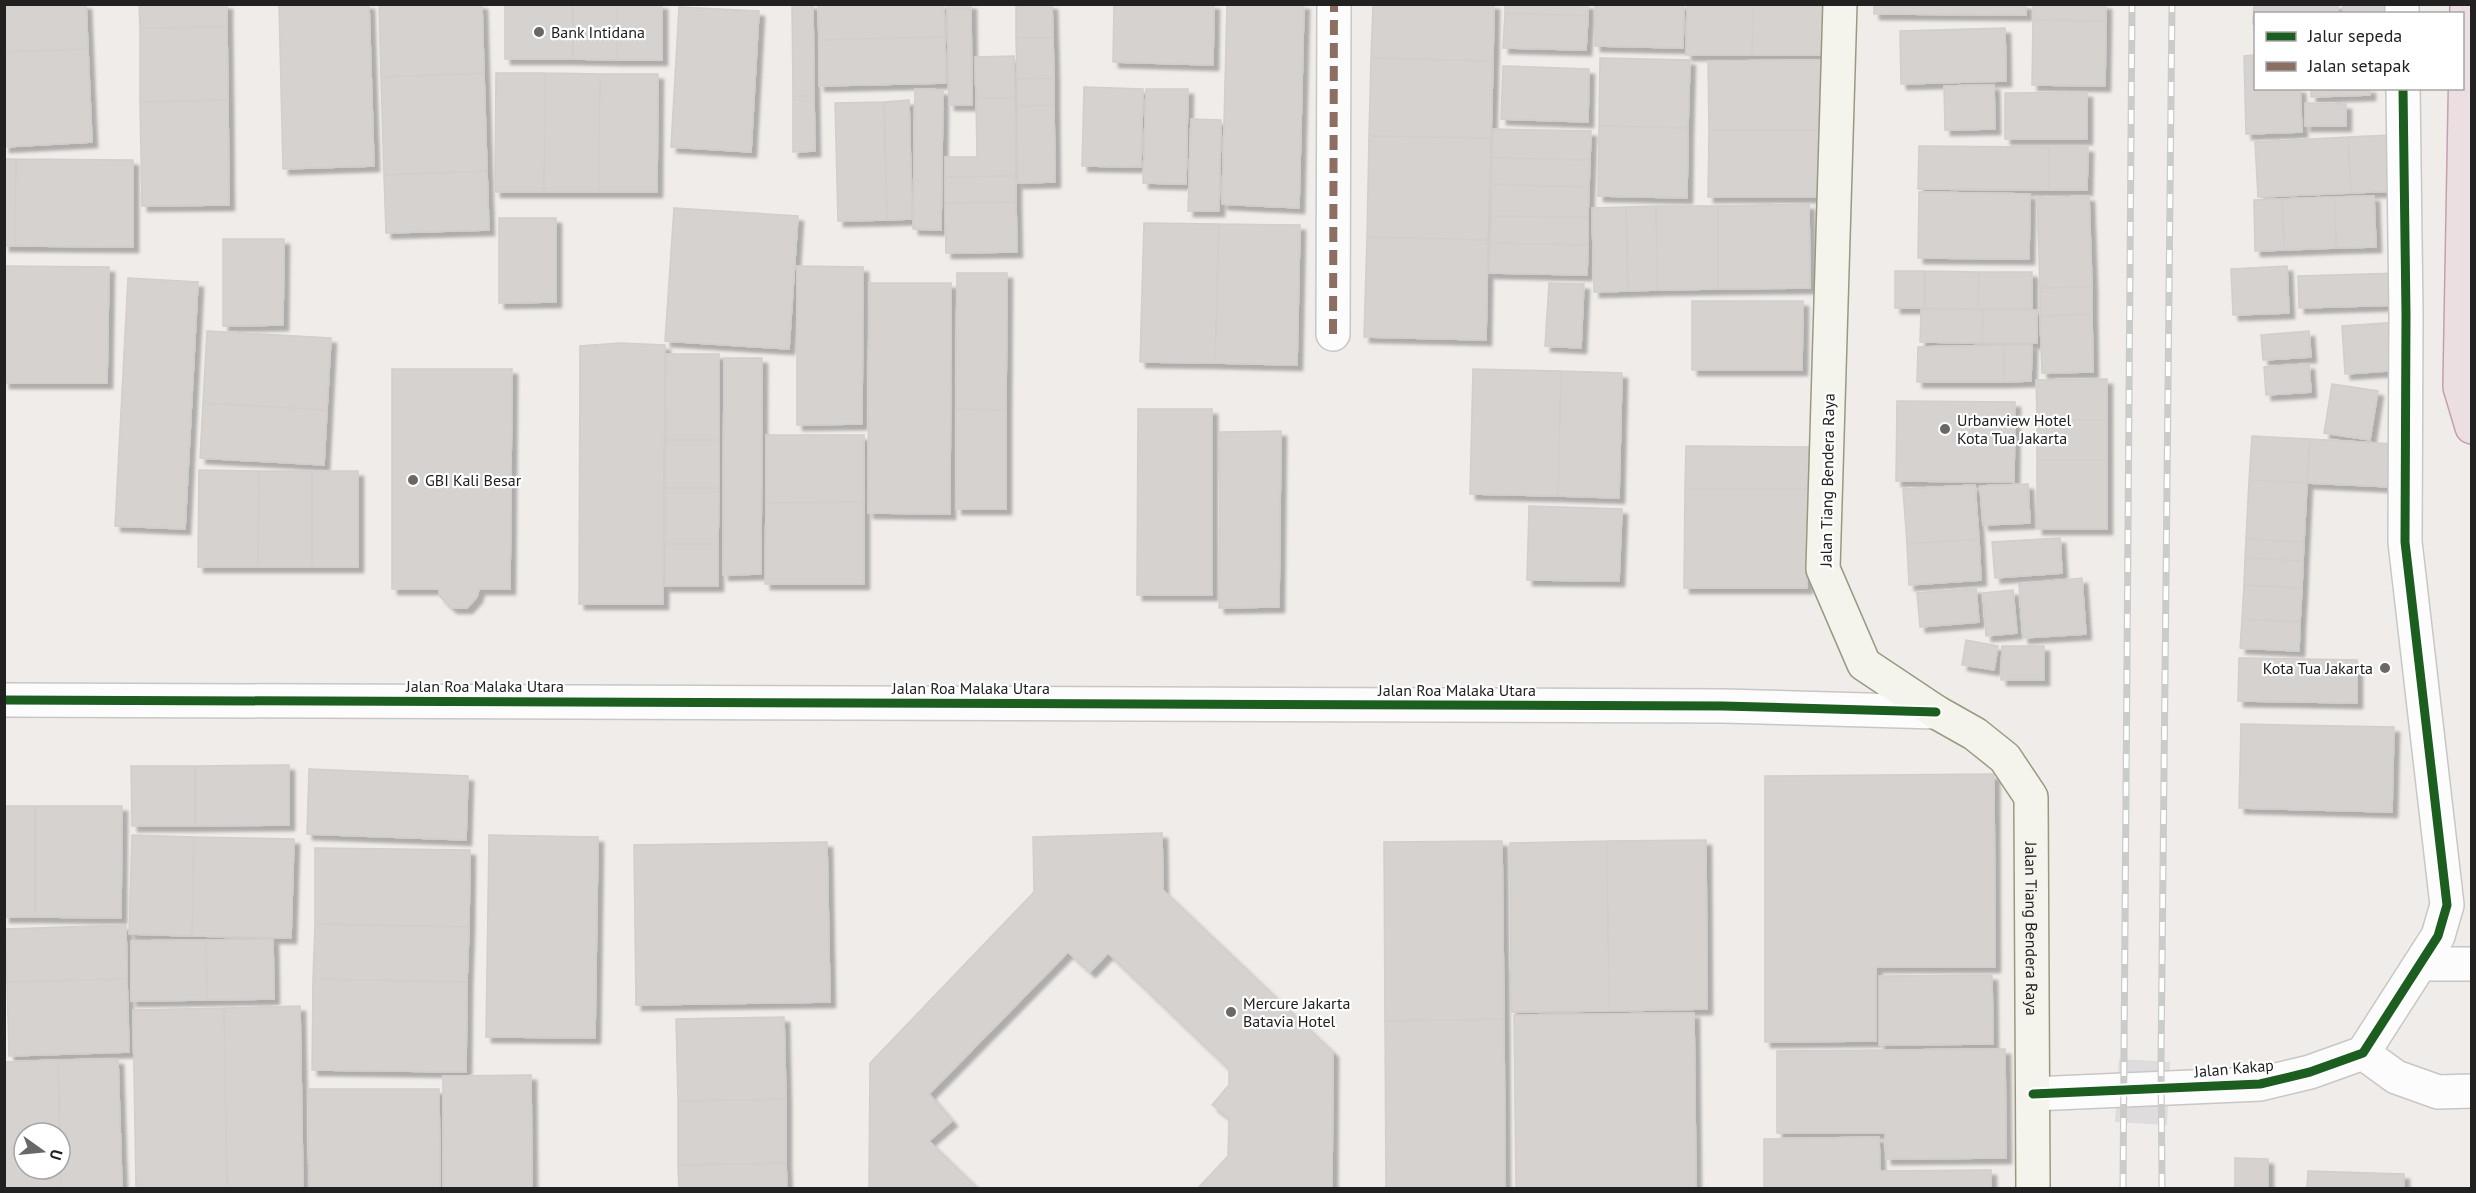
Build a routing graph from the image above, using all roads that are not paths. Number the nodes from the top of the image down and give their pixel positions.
1 (1334, 4) edge
2 (1840, 4) edge
3 (2467, 4) edge
4 (2403, 90) edge
5 (1334, 334) dead end
6 (2472, 427) edge
7 (4, 700) edge
8 (1936, 712) junction
9 (2459, 905) edge
10 (2420, 964) junction
11 (2472, 964) edge
12 (2363, 1053) junction
13 (2472, 1092) edge
14 (2033, 1094) junction
15 (2033, 1188) edge

1 - 5 street
2 - 8 street, Jalan Tiang Bendera Raya
3 - 6 highway
4 - 9 street
7 - 8 street, Jalan Roa Malaka Utara
8 - 14 street, Jalan Tiang Bendera Raya
9 - 10 street
10 - 11 street
10 - 12 street
12 - 13 street
12 - 14 street, Jalan Kakap
14 - 15 street, Jalan Tiang Bendera Raya

